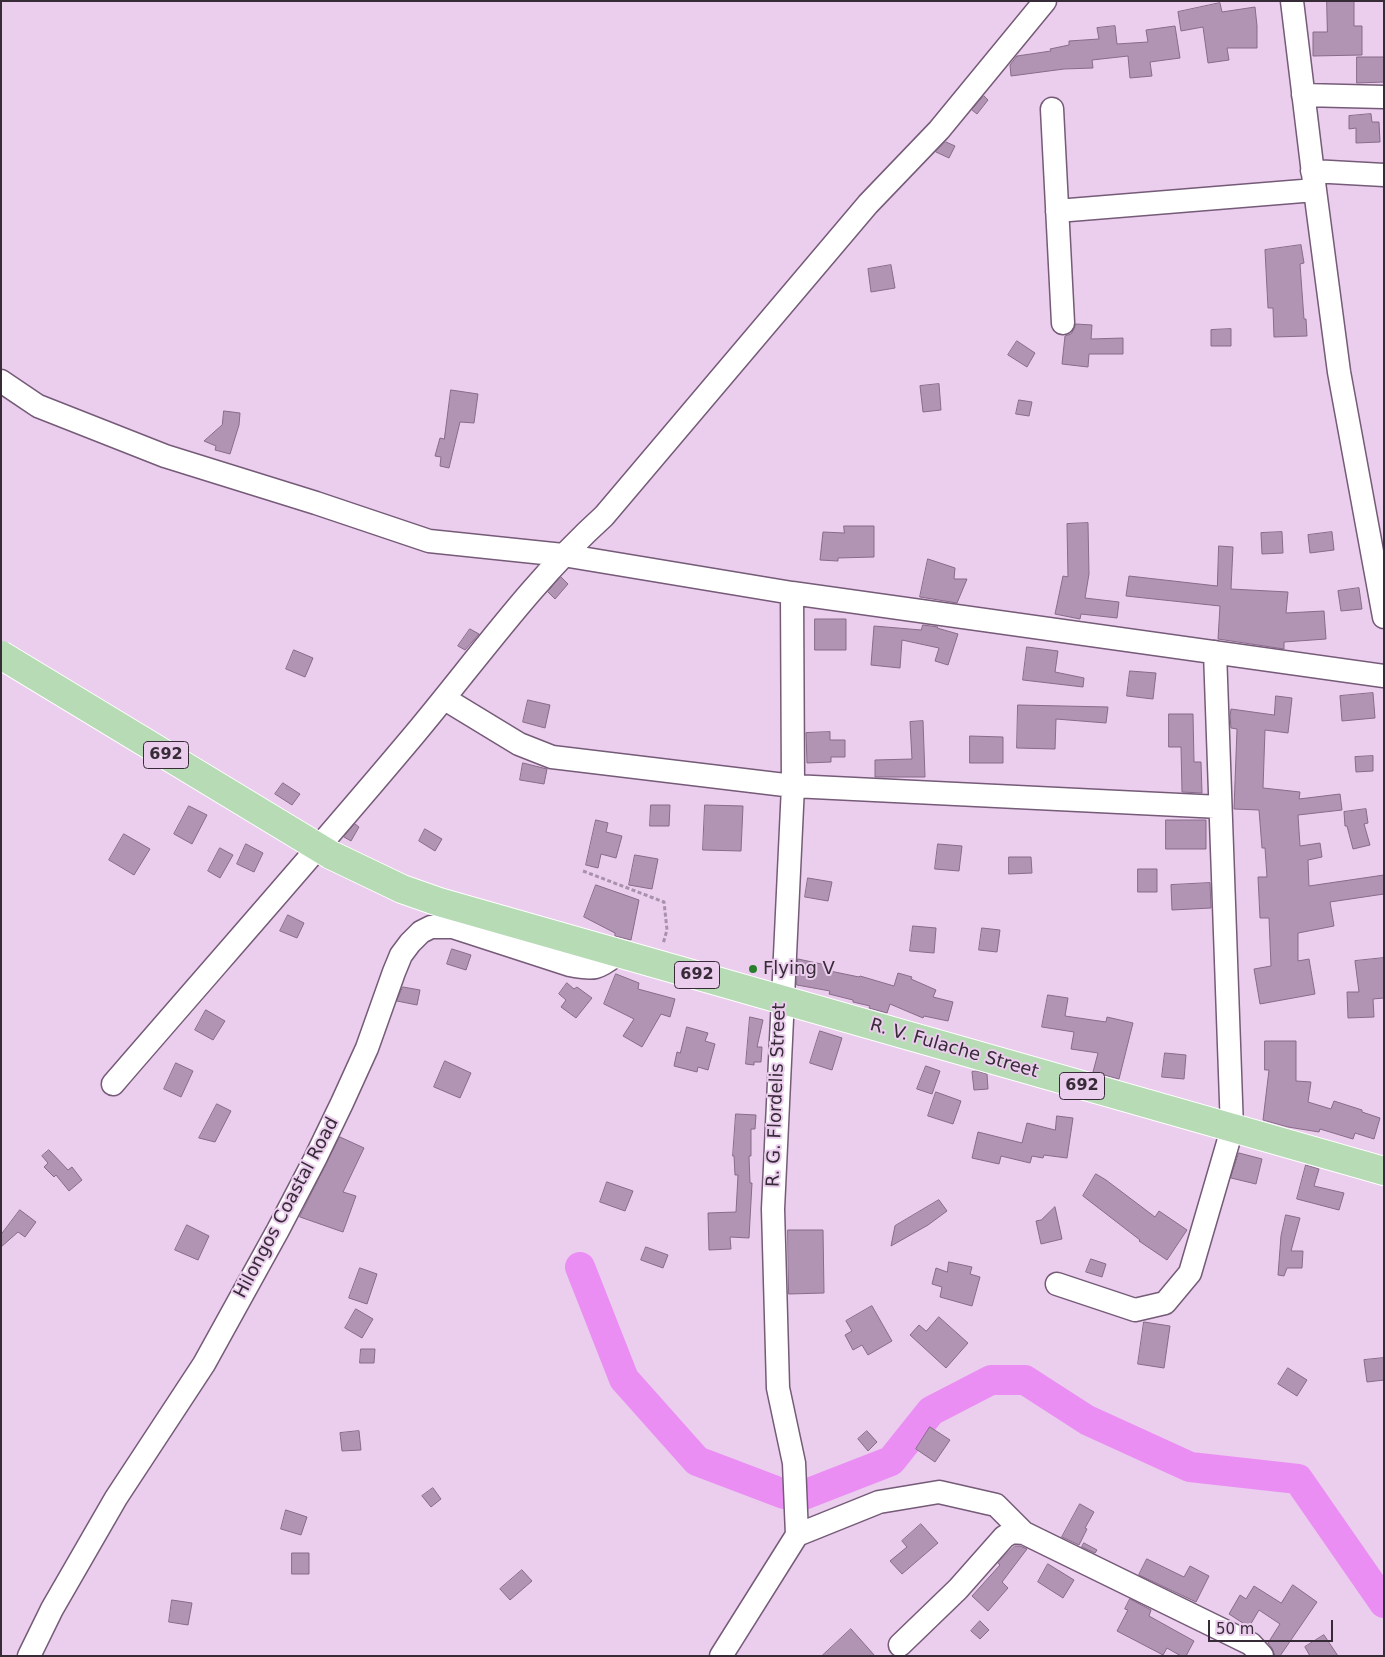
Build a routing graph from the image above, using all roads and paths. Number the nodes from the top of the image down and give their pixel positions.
1 (1045, 1) edge
2 (1292, 1) edge
3 (1304, 95) junction
4 (1384, 97) edge
5 (1052, 109) dead end
6 (1384, 175) edge
7 (1314, 181) junction
8 (1057, 212) junction
9 (1063, 323) dead end
10 (1, 381) edge
11 (563, 556) junction
12 (792, 593) junction
13 (1384, 617) edge
14 (1214, 652) junction
15 (1, 655) edge
16 (1384, 676) edge
17 (445, 699) junction
18 (793, 786) junction
19 (1220, 807) junction
20 (583, 871) dead end
21 (614, 953) junction
22 (659, 965) junction
23 (782, 999) junction
24 (113, 1084) dead end
25 (1232, 1129) junction
26 (1384, 1171) edge
27 (1058, 1284) dead end
28 (1024, 1533) junction
29 (797, 1535) junction
30 (900, 1645) dead end
31 (29, 1656) edge
32 (720, 1656) edge
33 (1262, 1656) edge

1 - 11 street
2 - 3 street
3 - 4 street
3 - 7 street
5 - 8 street
6 - 7 street
7 - 8 street
7 - 13 street
8 - 9 street
10 - 11 street
11 - 12 street
11 - 17 street
12 - 14 street
12 - 18 street, R. G. Flordelis Street
14 - 16 street
14 - 19 street
15 - 21 main road, 692, bridge
17 - 18 street
17 - 24 street
18 - 19 street
18 - 23 street, R. G. Flordelis Street
19 - 25 street
20 - 22 path
21 - 22 main road, R. V. Fulache Street / 692
21 - 31 street, Hilongos Coastal Road
22 - 23 main road, R. V. Fulache Street / 692
23 - 25 main road, R. V. Fulache Street / 692
23 - 29 street, R. G. Flordelis Street
25 - 26 main road, R. V. Fulache Street / 692
25 - 27 street
28 - 29 street
28 - 30 street
28 - 33 street
29 - 32 street

